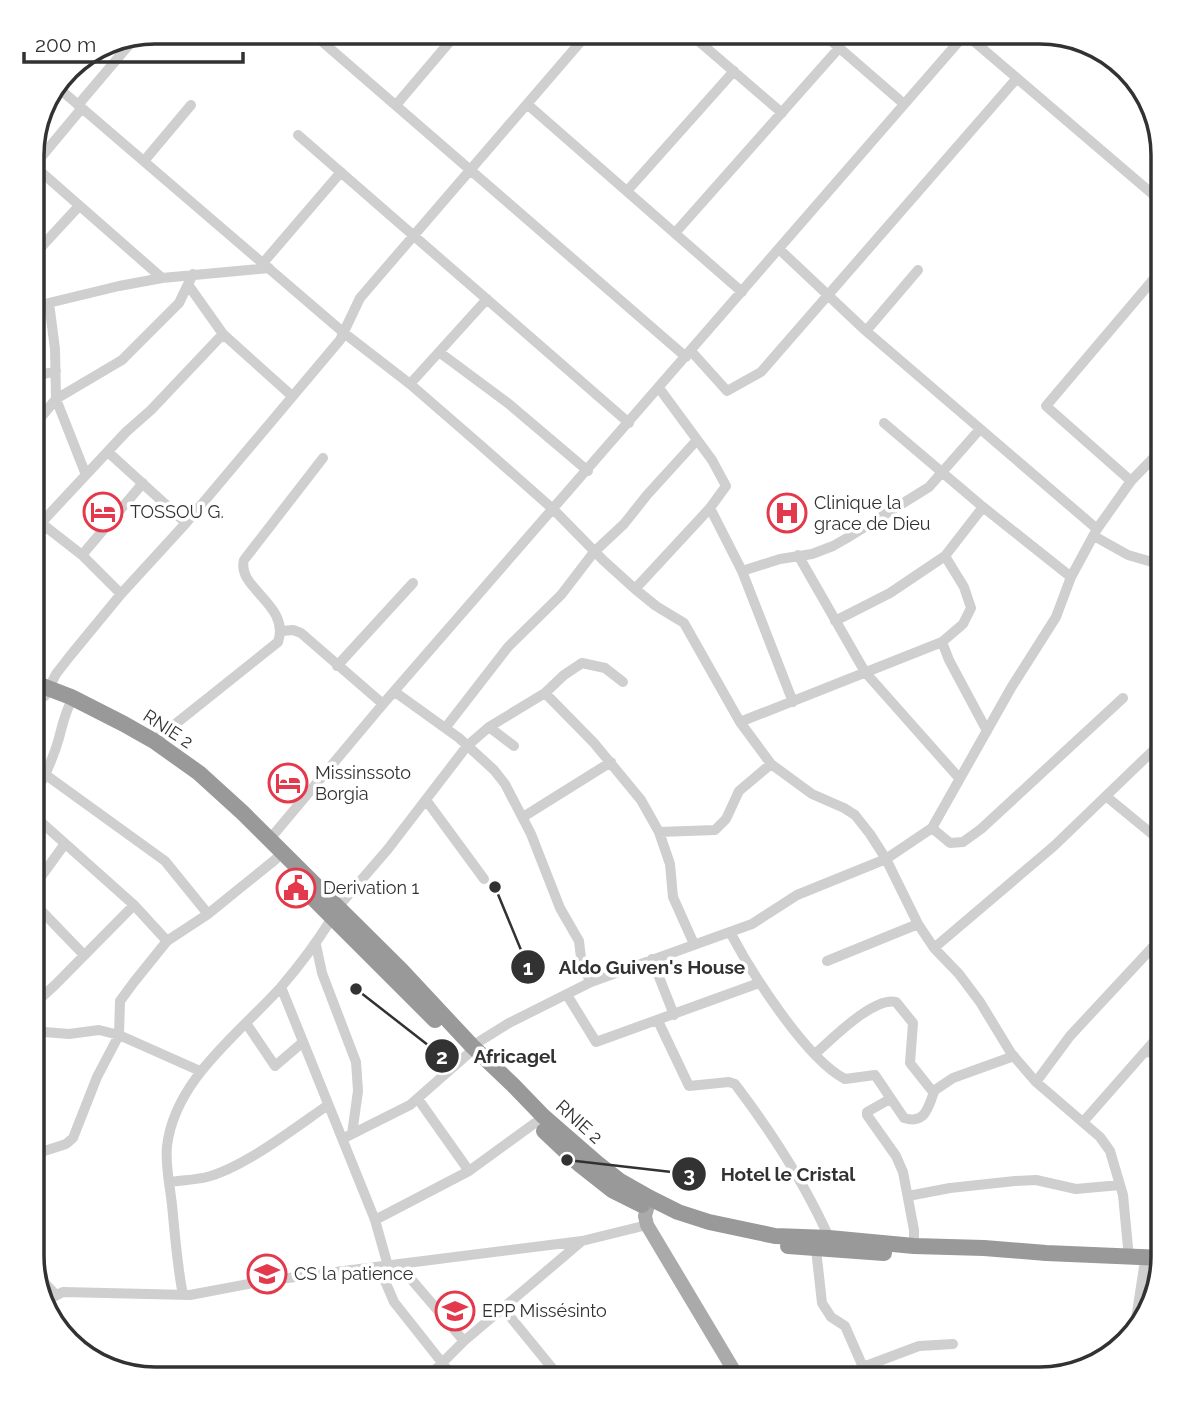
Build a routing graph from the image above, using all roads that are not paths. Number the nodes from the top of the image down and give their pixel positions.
1 (325, 44) edge
2 (447, 44) edge
3 (579, 44) edge
4 (702, 44) edge
5 (834, 44) edge
6 (955, 44) edge
7 (979, 44) edge
8 (127, 48) edge
9 (839, 48) junction
10 (734, 71) junction
11 (1017, 78) junction
12 (64, 93) edge
13 (527, 104) junction
14 (904, 104) junction
15 (191, 105) dead end
16 (396, 105) junction
17 (80, 107) junction
18 (782, 113) junction
19 (298, 135) dead end
20 (44, 151) edge
21 (144, 161) junction
22 (470, 170) junction
23 (341, 172) junction
24 (44, 176) edge
25 (627, 191) junction
26 (1151, 192) edge
27 (79, 206) junction
28 (675, 233) junction
29 (414, 235) junction
30 (44, 244) edge
31 (779, 249) junction
32 (266, 266) junction
33 (918, 270) dead end
34 (193, 274) junction
35 (162, 278) junction
36 (1151, 283) edge
37 (189, 286) junction
38 (742, 292) junction
39 (827, 295) junction
40 (487, 299) junction
41 (49, 303) junction
42 (44, 304) edge
43 (866, 331) junction
44 (344, 333) junction
45 (223, 334) junction
46 (439, 352) junction
47 (689, 354) junction
48 (56, 371) junction
49 (44, 374) edge
50 (410, 384) junction
51 (659, 388) junction
52 (292, 396) junction
53 (56, 399) junction
54 (44, 414) edge
55 (629, 423) junction
56 (884, 423) dead end
57 (980, 429) junction
58 (697, 440) junction
59 (108, 452) junction
60 (323, 458) dead end
61 (1151, 461) edge
62 (588, 471) junction
63 (943, 472) junction
64 (86, 475) junction
65 (1131, 481) junction
66 (143, 484) junction
67 (983, 507) junction
68 (710, 508) junction
69 (554, 510) junction
70 (44, 518) edge
71 (186, 523) junction
72 (44, 525) edge
73 (1095, 533) junction
74 (594, 552) junction
75 (82, 555) junction
76 (798, 555) junction
77 (945, 556) junction
78 (1151, 562) edge
79 (742, 570) junction
80 (1071, 577) junction
81 (413, 583) dead end
82 (635, 589) junction
83 (121, 594) junction
84 (835, 621) junction
85 (282, 631) junction
86 (942, 642) junction
87 (337, 666) junction
88 (865, 672) junction
89 (623, 682) dead end
90 (44, 689) edge
91 (395, 692) junction
92 (44, 693) edge
93 (44, 693) edge
94 (545, 693) junction
95 (1123, 698) dead end
96 (793, 702) junction
97 (383, 704) junction
98 (69, 706) junction
99 (740, 722) junction
100 (446, 727) junction
101 (489, 727) junction
102 (987, 731) junction
103 (154, 741) junction
104 (467, 746) junction
105 (514, 746) dead end
106 (1151, 754) edge
107 (611, 762) junction
108 (771, 764) junction
109 (46, 775) junction
110 (959, 778) junction
111 (44, 779) edge
112 (1107, 797) junction
113 (426, 800) junction
114 (523, 817) junction
115 (44, 826) edge
116 (932, 828) junction
117 (659, 832) junction
118 (1151, 833) edge
119 (269, 840) junction
120 (64, 845) junction
121 (276, 859) junction
122 (886, 859) junction
123 (44, 872) edge
124 (484, 879) dead end
125 (134, 905) junction
126 (335, 912) junction
127 (44, 913) edge
128 (208, 914) junction
129 (918, 923) junction
130 (730, 932) junction
131 (167, 941) junction
132 (316, 944) junction
133 (694, 944) junction
134 (934, 948) junction
135 (1151, 951) edge
136 (84, 954) junction
137 (652, 959) junction
138 (827, 961) dead end
139 (591, 982) junction
140 (759, 983) junction
141 (281, 987) junction
142 (44, 995) edge
143 (567, 995) junction
144 (674, 1015) junction
145 (658, 1021) junction
146 (246, 1023) junction
147 (44, 1032) edge
148 (119, 1035) junction
149 (303, 1042) junction
150 (1151, 1045) edge
151 (470, 1051) junction
152 (1145, 1052) junction
153 (1151, 1053) edge
154 (815, 1054) junction
155 (1014, 1056) junction
156 (200, 1071) junction
157 (1036, 1082) junction
158 (933, 1092) junction
159 (418, 1099) junction
160 (890, 1099) junction
161 (328, 1105) junction
162 (1083, 1122) junction
163 (535, 1123) junction
164 (348, 1136) junction
165 (44, 1152) edge
166 (470, 1171) junction
167 (170, 1182) junction
168 (1120, 1185) junction
169 (908, 1196) junction
170 (649, 1203) junction
171 (375, 1220) junction
172 (647, 1225) junction
173 (582, 1241) junction
174 (832, 1244) junction
175 (914, 1246) junction
176 (816, 1250) junction
177 (1129, 1258) junction
178 (1151, 1258) edge
179 (389, 1266) junction
180 (1144, 1266) junction
181 (1150, 1267) edge
182 (49, 1288) edge
183 (55, 1294) junction
184 (183, 1295) junction
185 (52, 1298) edge
186 (503, 1308) junction
187 (1137, 1310) edge
188 (464, 1341) junction
189 (953, 1344) dead end
190 (441, 1363) junction
191 (438, 1367) edge
192 (444, 1367) edge
193 (551, 1367) edge
194 (731, 1367) edge
195 (863, 1367) joint

1 - 16 street
2 - 16 street
3 - 13 street
4 - 10 street
5 - 9 street
6 - 14 street
7 - 11 street
8 - 17 street
9 - 14 street
9 - 18 street
10 - 18 street
10 - 25 street
11 - 26 street
11 - 39 street
12 - 17 street
13 - 22 street
13 - 25 street
14 - 31 street
15 - 21 street
16 - 22 street
17 - 20 street
17 - 21 street
18 - 28 street
19 - 23 street
21 - 32 street
22 - 29 street
22 - 47 street
23 - 29 street
23 - 32 street
24 - 27 street
25 - 28 street
27 - 30 street
27 - 35 street
28 - 38 street
29 - 40 street
29 - 44 street
31 - 38 street
31 - 39 street
32 - 34 street
32 - 44 street
33 - 43 street
34 - 35 street
34 - 37 street
35 - 41 street
36 - 65 street
37 - 45 street
37 - 53 street
38 - 47 street
39 - 43 street
39 - 47 street
40 - 46 street
40 - 55 street
41 - 42 street
41 - 48 street
43 - 57 street
44 - 50 street
44 - 52 street
45 - 52 street
45 - 59 street
46 - 50 street
46 - 62 street
47 - 51 street
48 - 49 street
48 - 53 street
50 - 69 street
51 - 55 street
51 - 58 street
52 - 71 street
53 - 54 street
53 - 64 street
55 - 62 street
56 - 63 street
57 - 63 street
57 - 73 street
58 - 68 street
58 - 74 street
59 - 64 street
59 - 66 street
60 - 85 street
61 - 65 street
62 - 69 street
63 - 67 street
63 - 76 street
64 - 70 street
65 - 73 street
66 - 71 street
66 - 75 street
67 - 77 street
67 - 80 street
68 - 79 street
68 - 82 street
69 - 74 street
69 - 91 street
71 - 83 street
72 - 75 street
73 - 78 street
73 - 80 street
74 - 82 street
74 - 100 street
75 - 83 street
76 - 79 street
76 - 84 street
77 - 84 street
77 - 86 street
79 - 96 street
80 - 102 street
81 - 87 street
82 - 99 street
83 - 90 street
84 - 88 street
85 - 87 street
85 - 103 street
86 - 88 street
86 - 102 street
87 - 97 street
88 - 96 street
88 - 110 street
89 - 94 street
91 - 97 street
91 - 100 street
92 - 98 highway, RNIE 2 / RNIE 2
93 - 103 highway, RNIE 2 / RNIE 2
94 - 101 street
94 - 107 street
95 - 116 street
96 - 99 street
97 - 119 street
98 - 109 street
98 - 121 highway, RNIE 2 / RNIE 2
99 - 108 street
100 - 104 street
101 - 104 street
101 - 105 street
102 - 110 street
103 - 119 highway, RNIE 2 / RNIE 2
104 - 113 street
104 - 114 street
106 - 112 street
107 - 114 street
107 - 117 street
108 - 117 street
108 - 122 street
109 - 111 street
109 - 128 street
110 - 116 street
112 - 118 street
112 - 134 street
113 - 124 street
113 - 126 street
114 - 139 street
115 - 120 street
116 - 122 street
117 - 133 street
119 - 126 highway, RNIE 2 / RNIE 2
120 - 123 street
120 - 125 street
121 - 126 highway, RNIE 2 / RNIE 2
121 - 128 street
122 - 129 street
122 - 130 street
125 - 131 street
125 - 136 street
126 - 132 street
126 - 151 highway, RNIE 2 / RNIE 2
127 - 136 street
128 - 131 street
129 - 134 street
129 - 138 street
130 - 133 street
130 - 140 street
131 - 148 street
132 - 141 street
132 - 164 street
133 - 137 street
134 - 155 street
135 - 157 street
136 - 142 street
137 - 139 street
137 - 144 street
139 - 143 street
140 - 144 street
140 - 154 street
141 - 146 street
141 - 149 street
143 - 145 street
143 - 151 street
144 - 145 street
145 - 174 street
146 - 149 street
146 - 156 street
147 - 148 street
148 - 156 street
148 - 165 street
149 - 161 street
150 - 152 street
151 - 159 street
151 - 163 highway, RNIE 2 / RNIE 2
151 - 170 highway, RNIE 2 / RNIE 2
152 - 153 street
152 - 162 street
154 - 158 street
154 - 160 street
155 - 157 street
155 - 158 street
156 - 167 street
157 - 162 street
158 - 160 street
159 - 164 street
159 - 166 street
160 - 169 street
161 - 164 street
161 - 167 street
162 - 168 street
163 - 166 street
163 - 170 highway, RNIE 2 / RNIE 2
164 - 171 street
166 - 171 street
167 - 184 street
168 - 169 street
168 - 177 street
169 - 175 street
170 - 172 main road
170 - 174 highway, RNIE 2 / RNIE 2
170 - 176 highway, RNIE 2 / RNIE 2
171 - 179 street
172 - 173 street
172 - 194 main road
173 - 179 street
173 - 186 street
174 - 175 highway, RNIE 2 / RNIE 2
174 - 176 highway, RNIE 2 / RNIE 2
174 - 180 highway, RNIE 2 / RNIE 2
175 - 177 highway, RNIE 2 / RNIE 2
176 - 195 street
177 - 178 highway, RNIE 2 / RNIE 2
179 - 184 street
179 - 188 street
179 - 190 street
180 - 181 highway, RNIE 2 / RNIE 2
180 - 187 street
182 - 183 street
183 - 184 street
183 - 185 street
186 - 188 street
186 - 193 street
188 - 190 street
189 - 195 street
190 - 191 street
190 - 192 street

